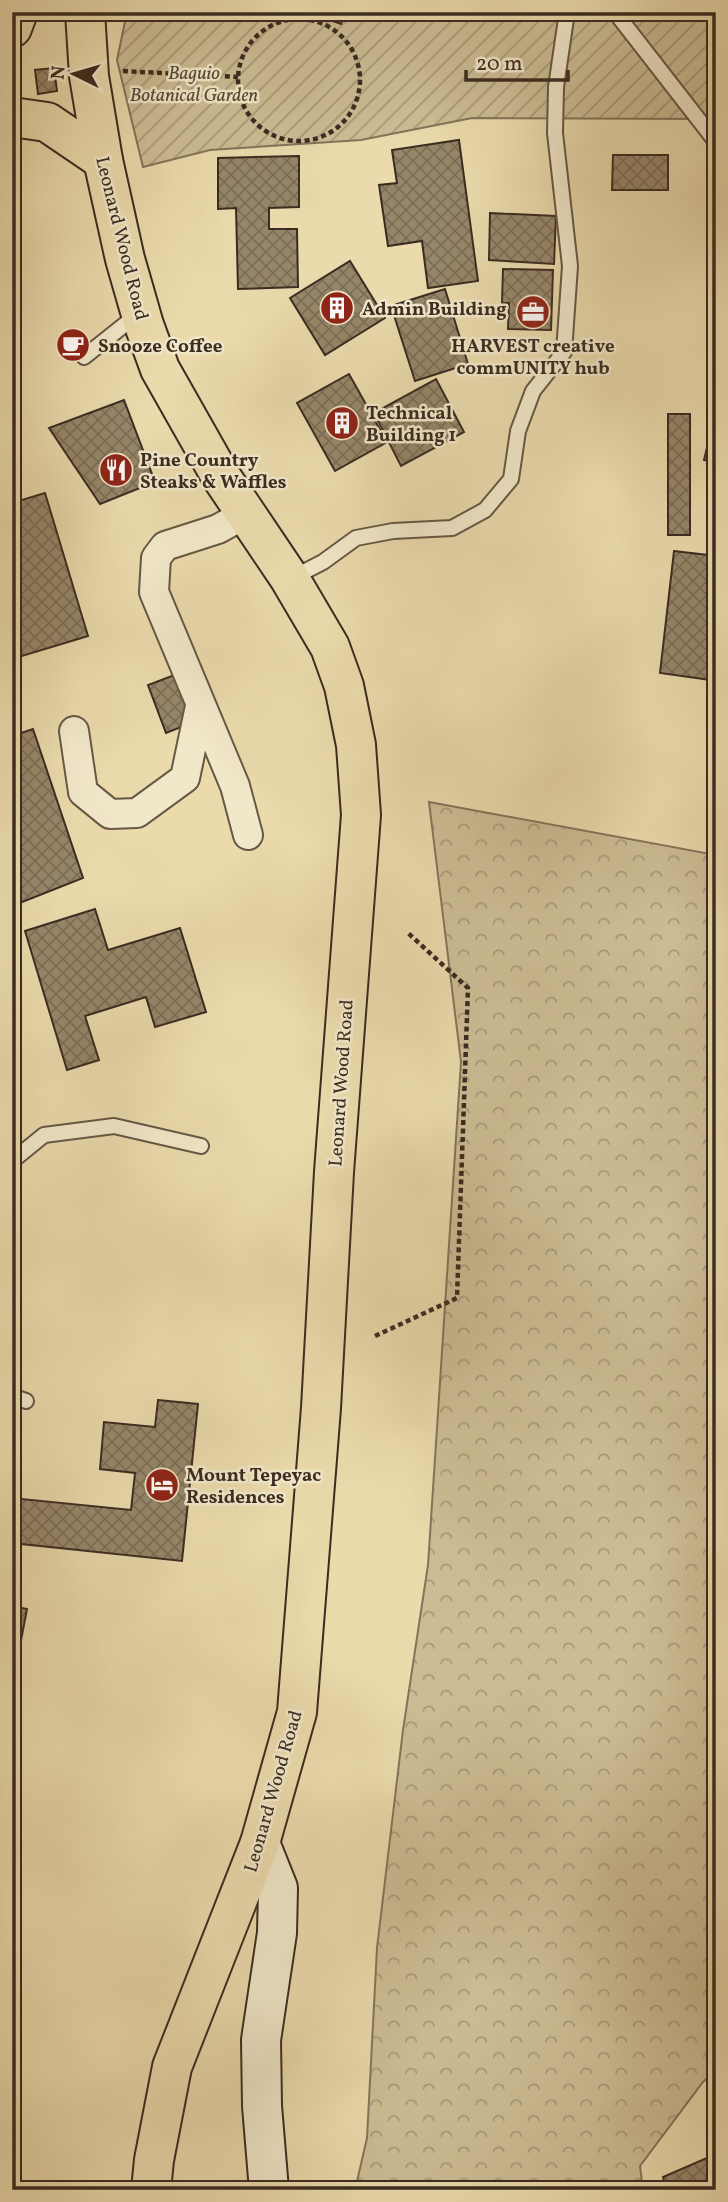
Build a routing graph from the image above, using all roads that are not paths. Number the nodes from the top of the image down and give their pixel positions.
1 (18, 12) edge
2 (85, 12) edge
3 (567, 12) edge
4 (615, 12) edge
5 (12, 28) edge
6 (12, 117) edge
7 (716, 142) edge
8 (103, 160) junction
9 (140, 313) junction
10 (84, 357) dead end
11 (245, 514) junction
12 (290, 579) junction
13 (200, 706) junction
14 (74, 731) dead end
15 (248, 835) dead end
16 (201, 1146) dead end
17 (12, 1161) edge
18 (260, 1843) junction
19 (151, 2190) edge
20 (269, 2190) edge

1 - 5 main road
2 - 8 main road, Leonard Wood Road
3 - 12 lane
4 - 7 lane
6 - 8 main road
8 - 9 main road, Leonard Wood Road
9 - 10 lane
9 - 11 main road, Leonard Wood Road
11 - 12 main road, Leonard Wood Road
11 - 13 street
12 - 18 main road, Leonard Wood Road
13 - 14 street
13 - 15 street
16 - 17 lane
18 - 19 main road, Leonard Wood Road
18 - 20 main road

